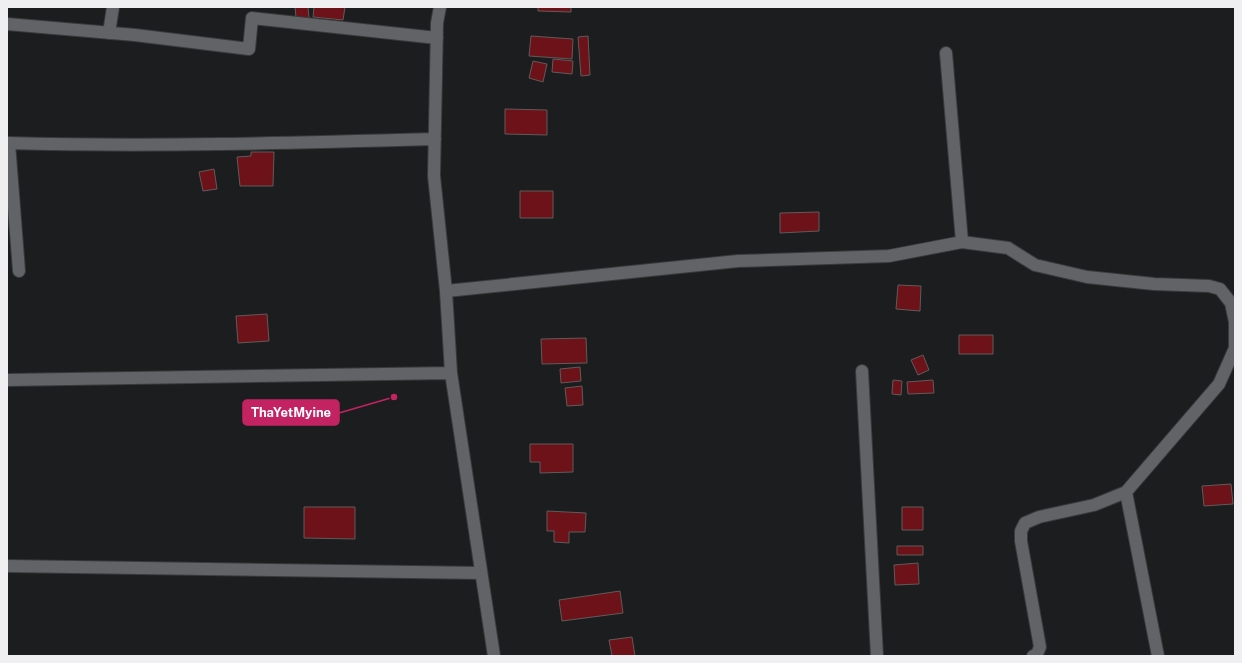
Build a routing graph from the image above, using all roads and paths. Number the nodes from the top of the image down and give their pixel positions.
1 (113, 7) edge
2 (440, 7) edge
3 (7, 24) edge
4 (109, 33) junction
5 (437, 38) junction
6 (946, 53) dead end
7 (435, 139) junction
8 (8, 143) edge
9 (962, 242) junction
10 (19, 271) dead end
11 (446, 291) junction
12 (862, 371) dead end
13 (451, 373) junction
14 (7, 380) edge
15 (1126, 492) junction
16 (7, 566) edge
17 (481, 573) junction
18 (494, 656) edge
19 (877, 656) edge
20 (1033, 656) edge
21 (1158, 656) edge

1 - 4 street
2 - 5 street
3 - 4 street
4 - 5 street
5 - 7 street
6 - 9 street
7 - 8 street
7 - 11 street
8 - 10 street
9 - 11 street
9 - 15 street
11 - 13 street
12 - 19 street
13 - 14 street
13 - 17 street
15 - 20 street
15 - 21 street
16 - 17 street
17 - 18 street

